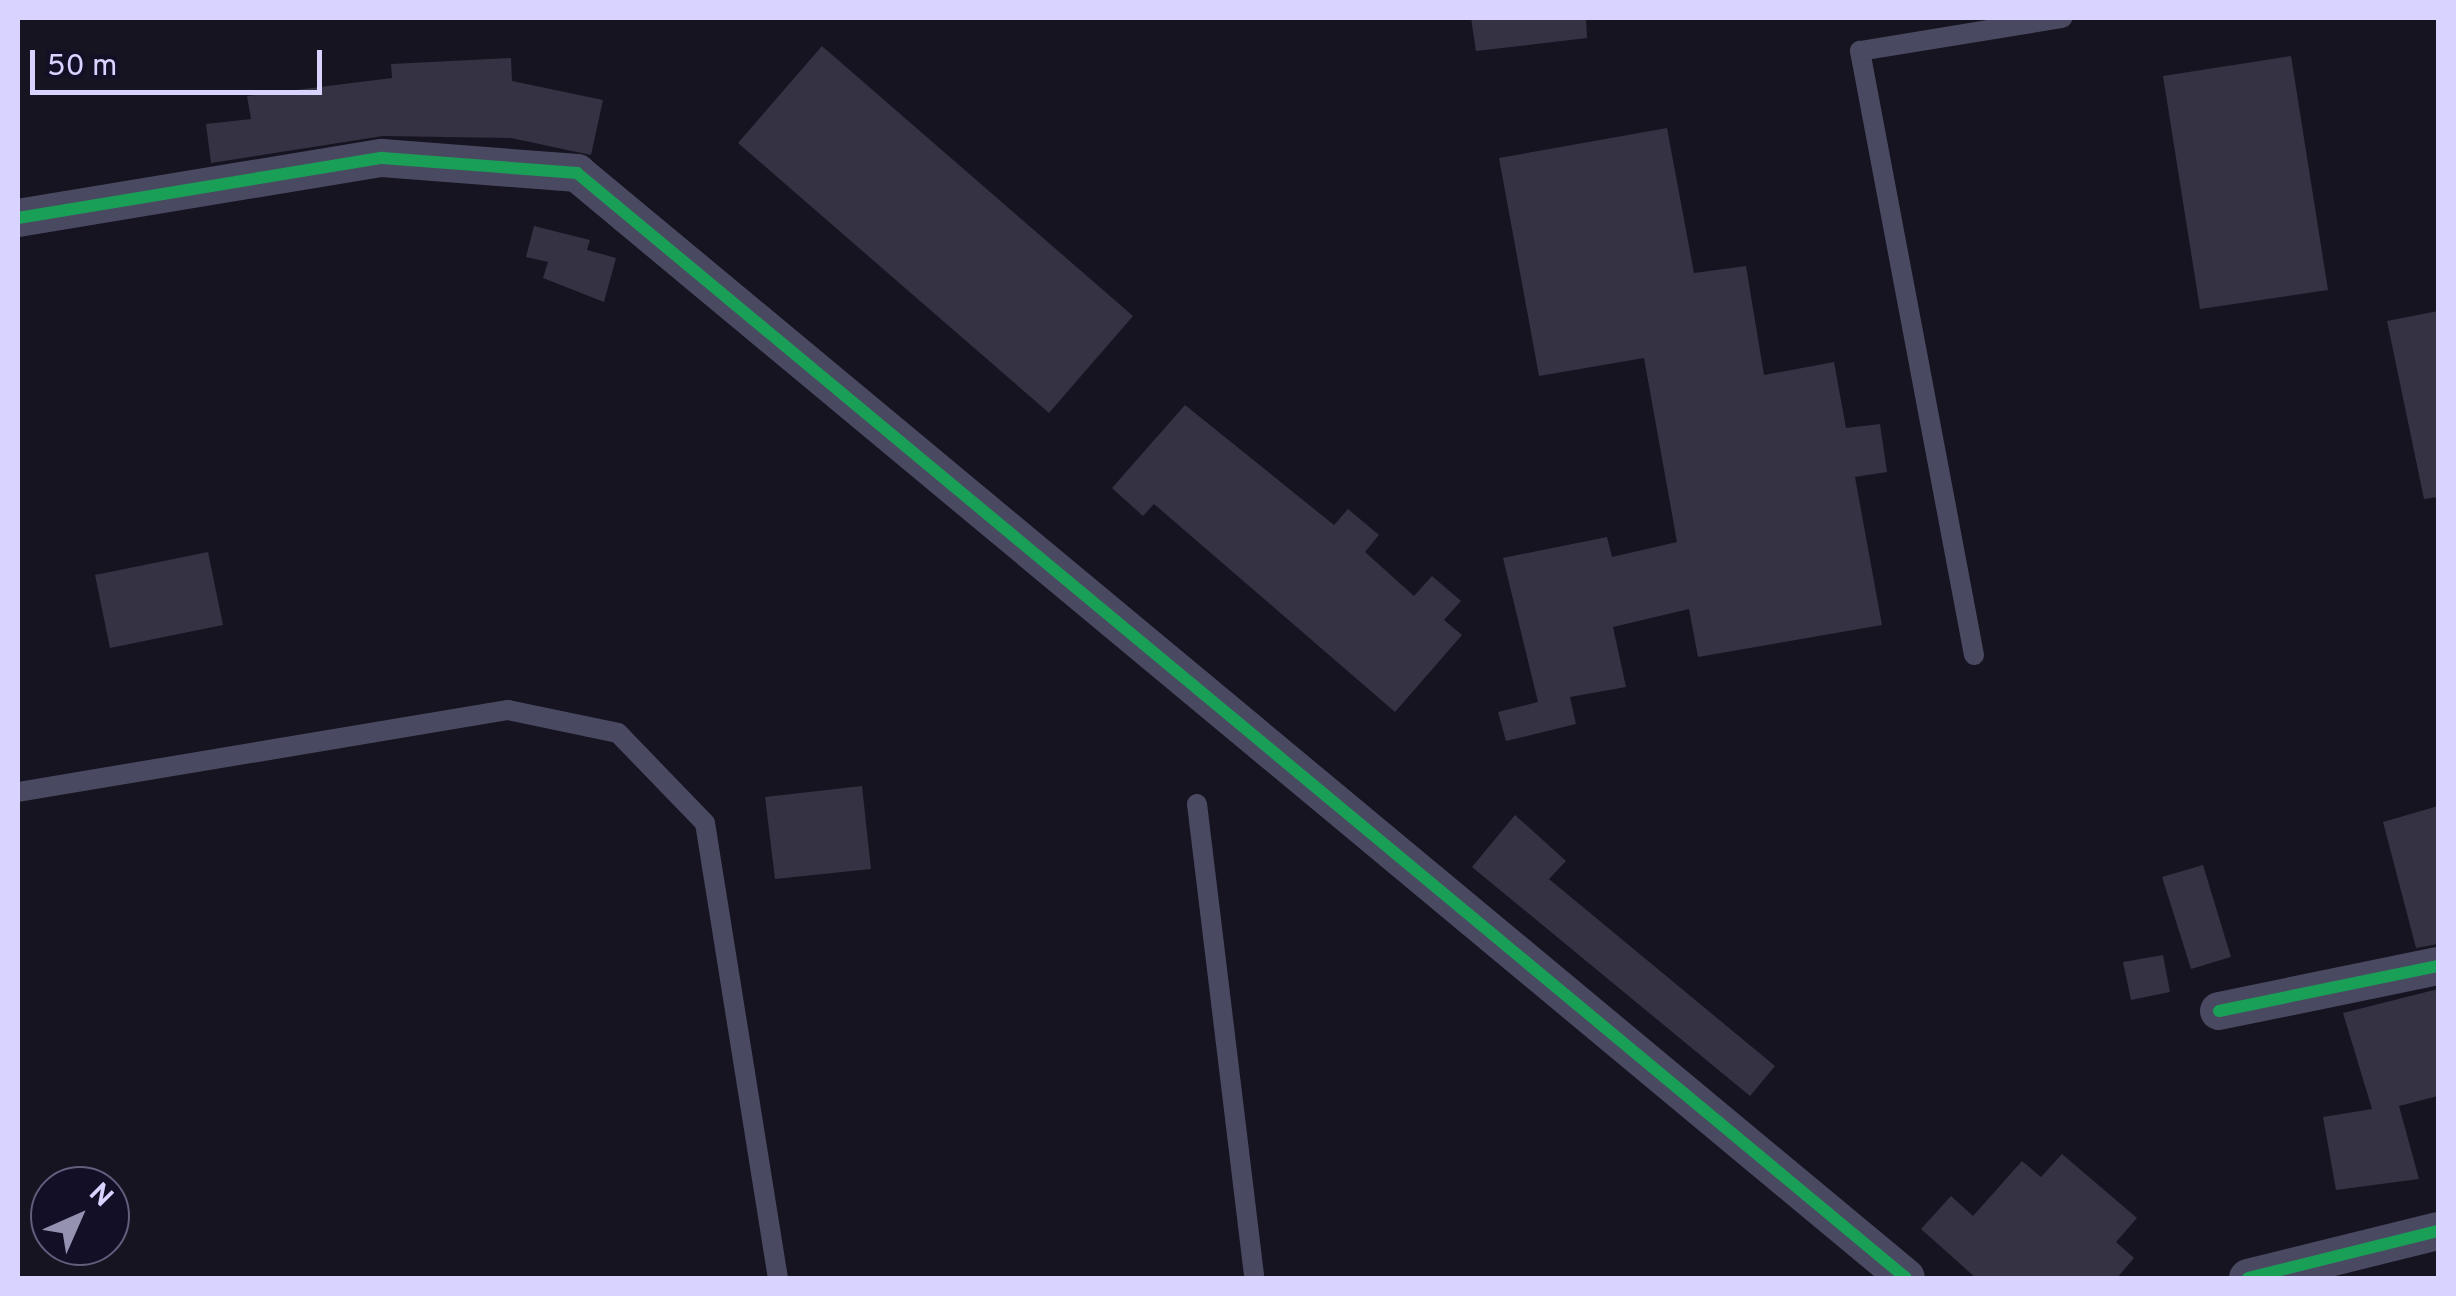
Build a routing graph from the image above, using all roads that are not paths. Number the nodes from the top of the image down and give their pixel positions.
1 (2062, 18) edge
2 (18, 218) edge
3 (1974, 656) dead end
4 (18, 792) edge
5 (1197, 804) dead end
6 (2438, 966) edge
7 (2219, 1011) dead end
8 (2438, 1232) edge
9 (778, 1278) edge
10 (1254, 1278) edge
11 (1906, 1278) edge
12 (2248, 1278) edge

1 - 3 lane
2 - 11 street
4 - 9 lane
5 - 10 lane
6 - 7 street
8 - 12 street

